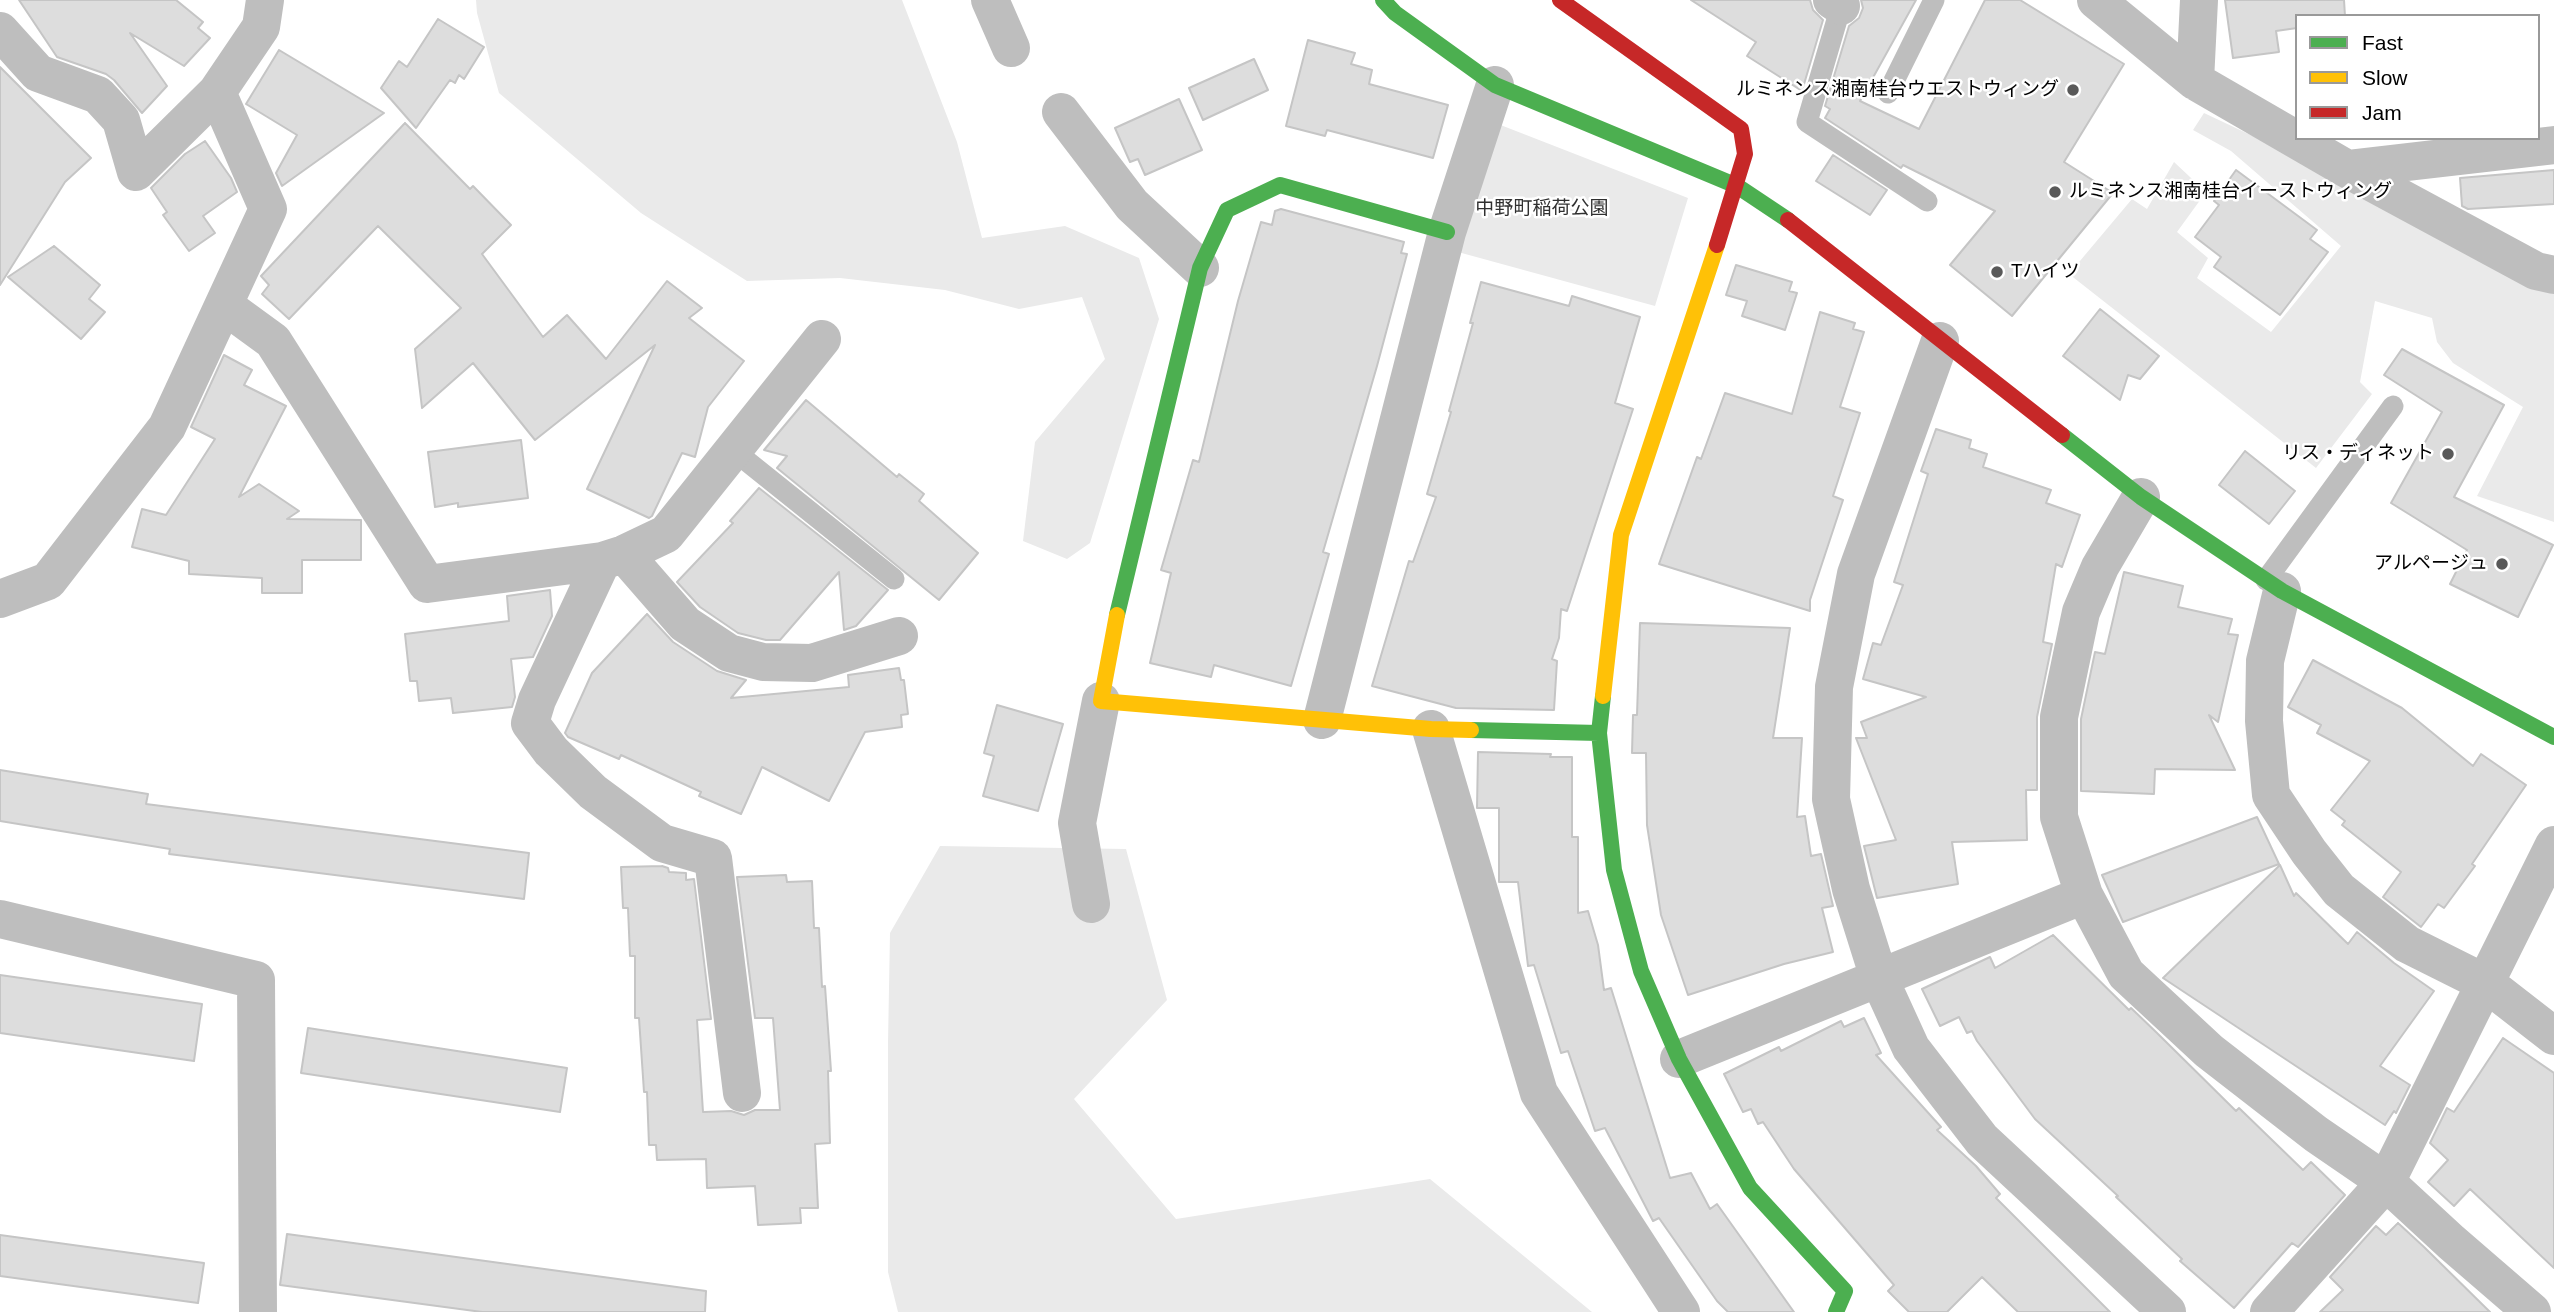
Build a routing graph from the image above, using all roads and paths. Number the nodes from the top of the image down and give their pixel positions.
1 (265, 0) edge
2 (990, 0) edge
3 (1383, 0) edge
4 (1560, 0) edge
5 (1934, 0) edge
6 (2096, 0) edge
7 (2199, 0) edge
8 (1836, 3) edge
9 (0, 31) edge
10 (1011, 47) dead end
11 (2195, 81) junction
12 (1495, 85) junction
13 (218, 92) junction
14 (1888, 93) dead end
15 (1061, 112) dead end
16 (2295, 139) edge
17 (2297, 140) edge
18 (2554, 145) edge
19 (2347, 169) junction
20 (1737, 186) junction
21 (1927, 201) dead end
22 (1447, 232) junction
23 (1200, 268) junction
24 (2554, 275) edge
25 (225, 306) junction
26 (822, 340) dead end
27 (1940, 341) junction
28 (2393, 406) dead end
29 (733, 450) junction
30 (2141, 497) junction
31 (613, 557) junction
32 (894, 579) dead end
33 (2274, 585) junction
34 (0, 599) edge
35 (899, 636) dead end
36 (1101, 701) junction
37 (1322, 720) junction
38 (1431, 729) junction
39 (1599, 733) junction
40 (2554, 737) edge
41 (2554, 845) edge
42 (2084, 895) junction
43 (1091, 904) dead end
44 (0, 919) edge
45 (1879, 978) junction
46 (2487, 984) junction
47 (2554, 1036) edge
48 (1679, 1059) junction
49 (742, 1093) dead end
50 (2386, 1182) junction
51 (258, 1312) edge
52 (1681, 1312) edge
53 (1836, 1312) edge
54 (2167, 1312) edge
55 (2269, 1312) edge
56 (2532, 1312) edge

1 - 13 street
2 - 10 street
3 - 12 street
4 - 20 street
5 - 14 lane
6 - 11 street
7 - 11 street
8 - 21 lane
9 - 13 street
11 - 16 street
12 - 20 street
12 - 22 street
13 - 25 street
15 - 23 street
17 - 19 street
18 - 19 street
19 - 24 street
20 - 27 street
20 - 39 street
22 - 23 street
22 - 37 street
23 - 36 street
25 - 31 street
25 - 34 street
26 - 29 street
27 - 30 street
27 - 45 street
28 - 33 lane
29 - 31 street
29 - 32 lane
30 - 33 street
30 - 42 street
31 - 35 street
31 - 49 street
33 - 40 street
33 - 46 street
36 - 37 street
36 - 43 street
37 - 38 street
38 - 39 street
38 - 52 street
39 - 48 street
41 - 46 street
42 - 45 street
42 - 50 street
44 - 51 street
45 - 48 street
45 - 54 street
46 - 47 street
46 - 50 street
48 - 53 street
50 - 55 street
50 - 56 street

